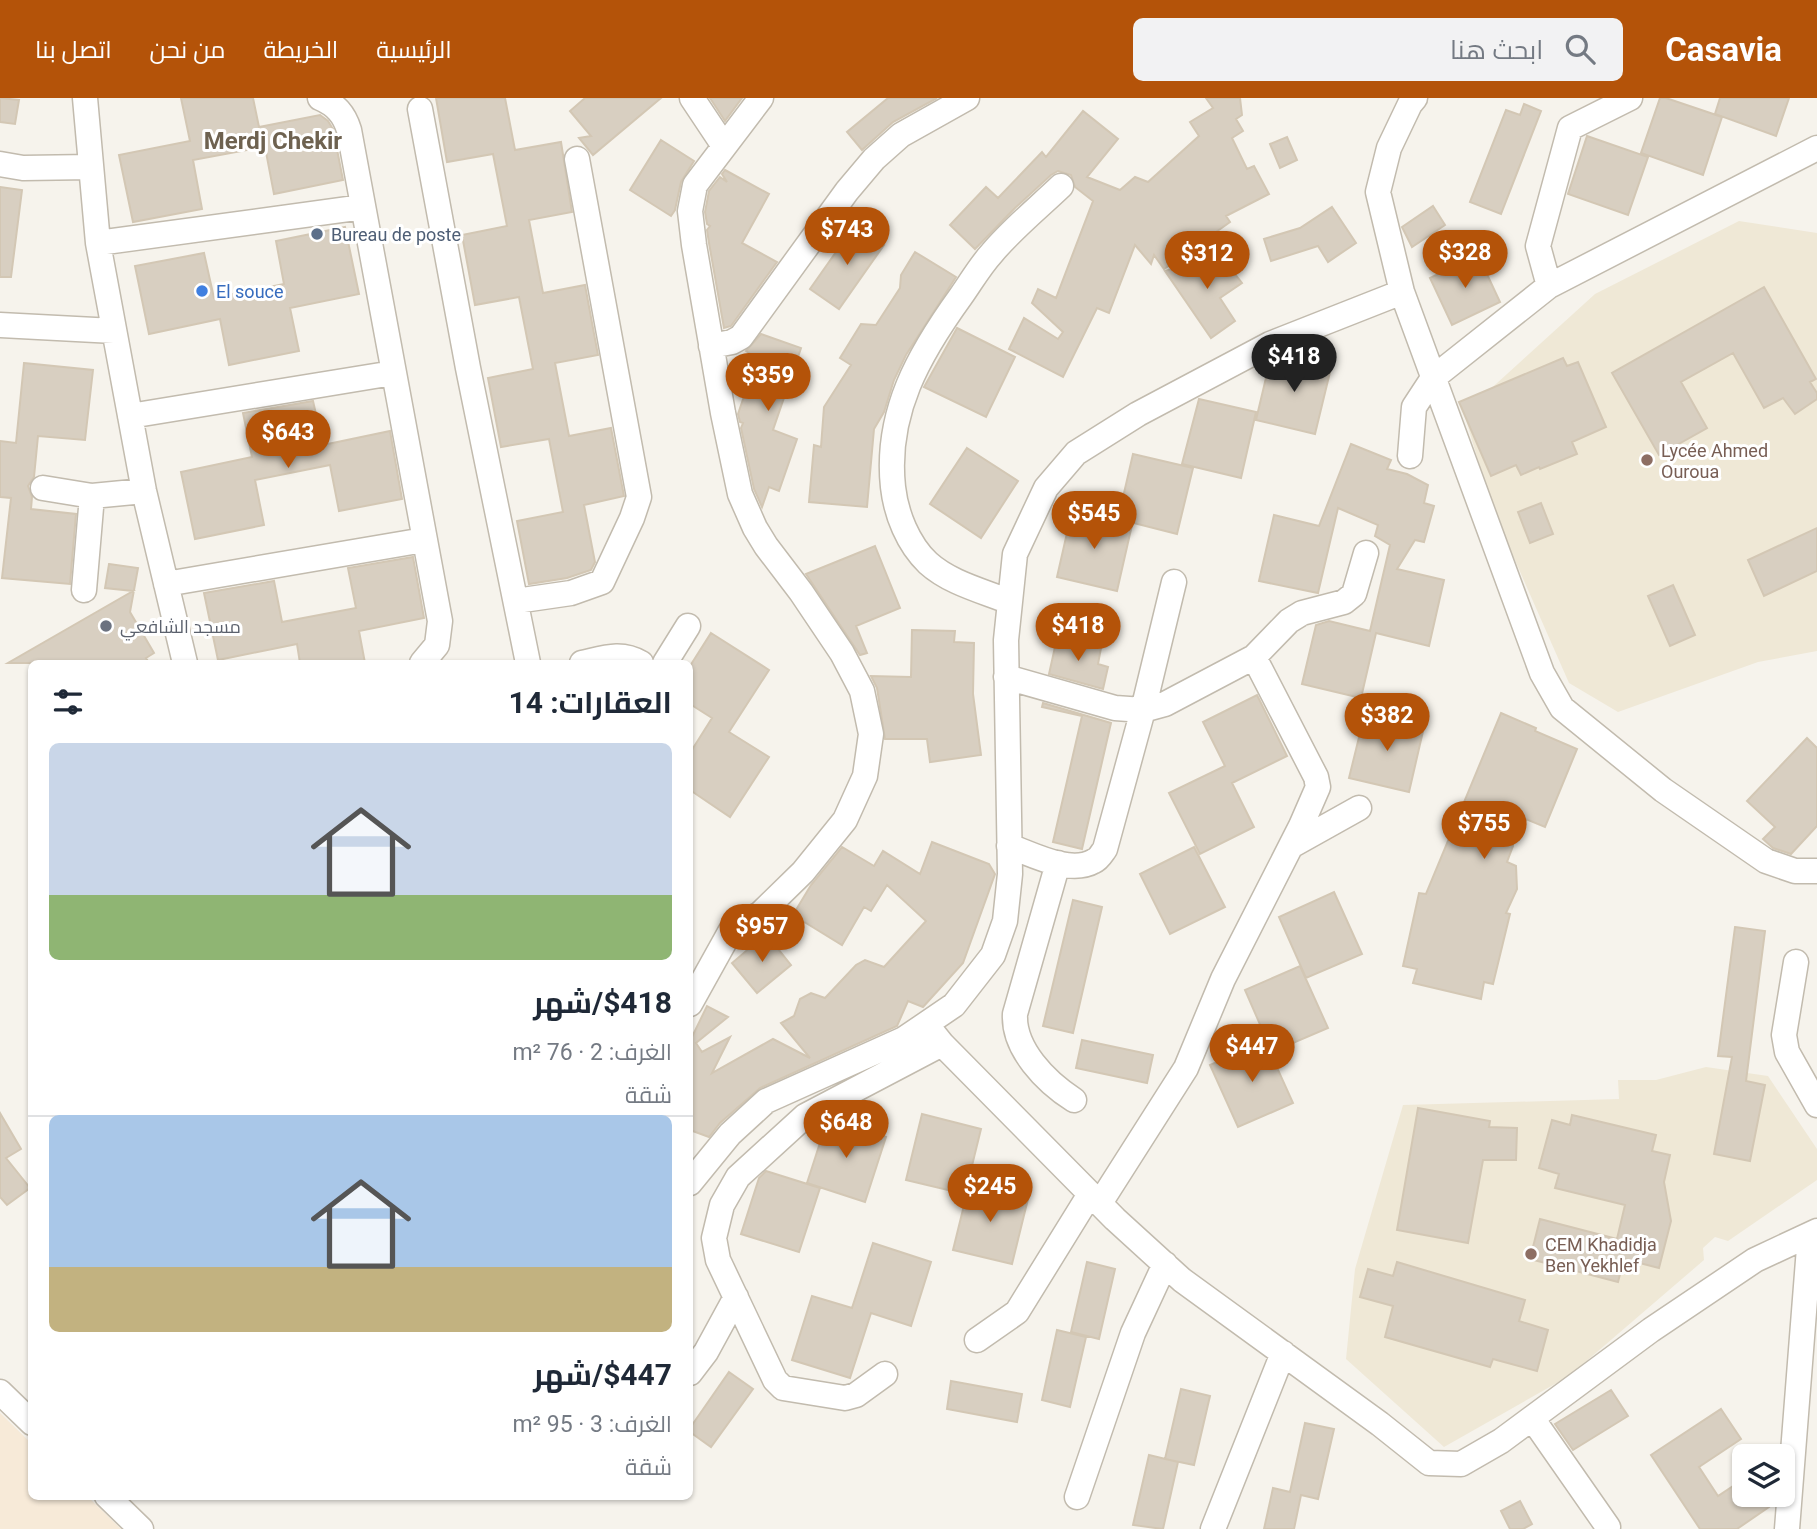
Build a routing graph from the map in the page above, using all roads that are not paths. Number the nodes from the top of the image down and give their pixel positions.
1 (85, 98) edge
2 (320, 98) edge
3 (692, 98) edge
4 (761, 98) edge
5 (967, 98) edge
6 (1415, 98) edge
7 (1630, 98) edge
8 (420, 109) dead end
9 (724, 146) junction
10 (1817, 148) edge
11 (577, 159) dead end
12 (0, 164) edge
13 (91, 167) junction
14 (1061, 186) dead end
15 (363, 207) junction
16 (97, 243) junction
17 (1549, 286) junction
18 (1402, 292) junction
19 (0, 324) edge
20 (114, 331) junction
21 (711, 346) junction
22 (393, 373) junction
23 (1433, 377) junction
24 (130, 416) junction
25 (1410, 456) dead end
26 (43, 488) dead end
27 (144, 491) junction
28 (92, 496) junction
29 (424, 540) junction
30 (1366, 554) dead end
31 (1174, 582) dead end
32 (166, 584) junction
33 (84, 590) dead end
34 (516, 601) junction
35 (1010, 602) junction
36 (688, 626) dead end
37 (1254, 657) junction
38 (184, 660) edge
39 (424, 660) edge
40 (527, 660) edge
41 (596, 660) edge
42 (636, 660) edge
43 (666, 660) edge
44 (1006, 677) junction
45 (1143, 710) junction
46 (1360, 808) dead end
47 (1009, 846) junction
48 (1291, 846) junction
49 (1058, 863) junction
50 (1817, 871) edge
51 (1796, 962) dead end
52 (693, 999) edge
53 (926, 1024) junction
54 (942, 1044) junction
55 (1074, 1100) dead end
56 (1817, 1105) edge
57 (693, 1179) edge
58 (1095, 1198) junction
59 (1814, 1233) edge
60 (1165, 1264) junction
61 (736, 1297) junction
62 (977, 1340) dead end
63 (1283, 1353) junction
64 (693, 1369) edge
65 (885, 1374) dead end
66 (0, 1392) edge
67 (1532, 1418) junction
68 (28, 1419) edge
69 (1077, 1497) dead end
70 (111, 1500) edge
71 (1608, 1527) edge
72 (141, 1529) edge
73 (1213, 1529) edge
74 (1787, 1529) edge

1 - 13 street
2 - 15 street
3 - 9 street
4 - 9 street
5 - 21 street
6 - 18 street
7 - 17 street
8 - 34 street
9 - 21 street
10 - 17 street
11 - 34 street
12 - 13 street
13 - 16 street
14 - 35 street
15 - 16 street
15 - 22 street
16 - 20 street
17 - 23 street
18 - 23 street
18 - 35 street
19 - 20 street
20 - 24 street
21 - 52 street
22 - 24 street
22 - 29 street
23 - 25 street
23 - 50 street
24 - 27 street
26 - 28 street
27 - 28 street
27 - 32 street
28 - 33 street
29 - 32 street
29 - 39 street
30 - 37 street
31 - 45 street
32 - 38 street
34 - 40 street
35 - 44 street
36 - 43 street
37 - 45 street
37 - 48 street
41 - 42 street
44 - 45 street
44 - 47 street
45 - 49 street
46 - 48 street
47 - 49 street
47 - 53 street
48 - 58 street
49 - 55 street
51 - 56 street
53 - 54 street
53 - 57 street
54 - 58 street
54 - 61 street
58 - 60 street
58 - 62 street
59 - 67 street
59 - 74 street
60 - 63 street
60 - 69 street
61 - 64 street
61 - 65 street
63 - 67 street
63 - 73 street
66 - 68 street
67 - 71 street
70 - 72 street

